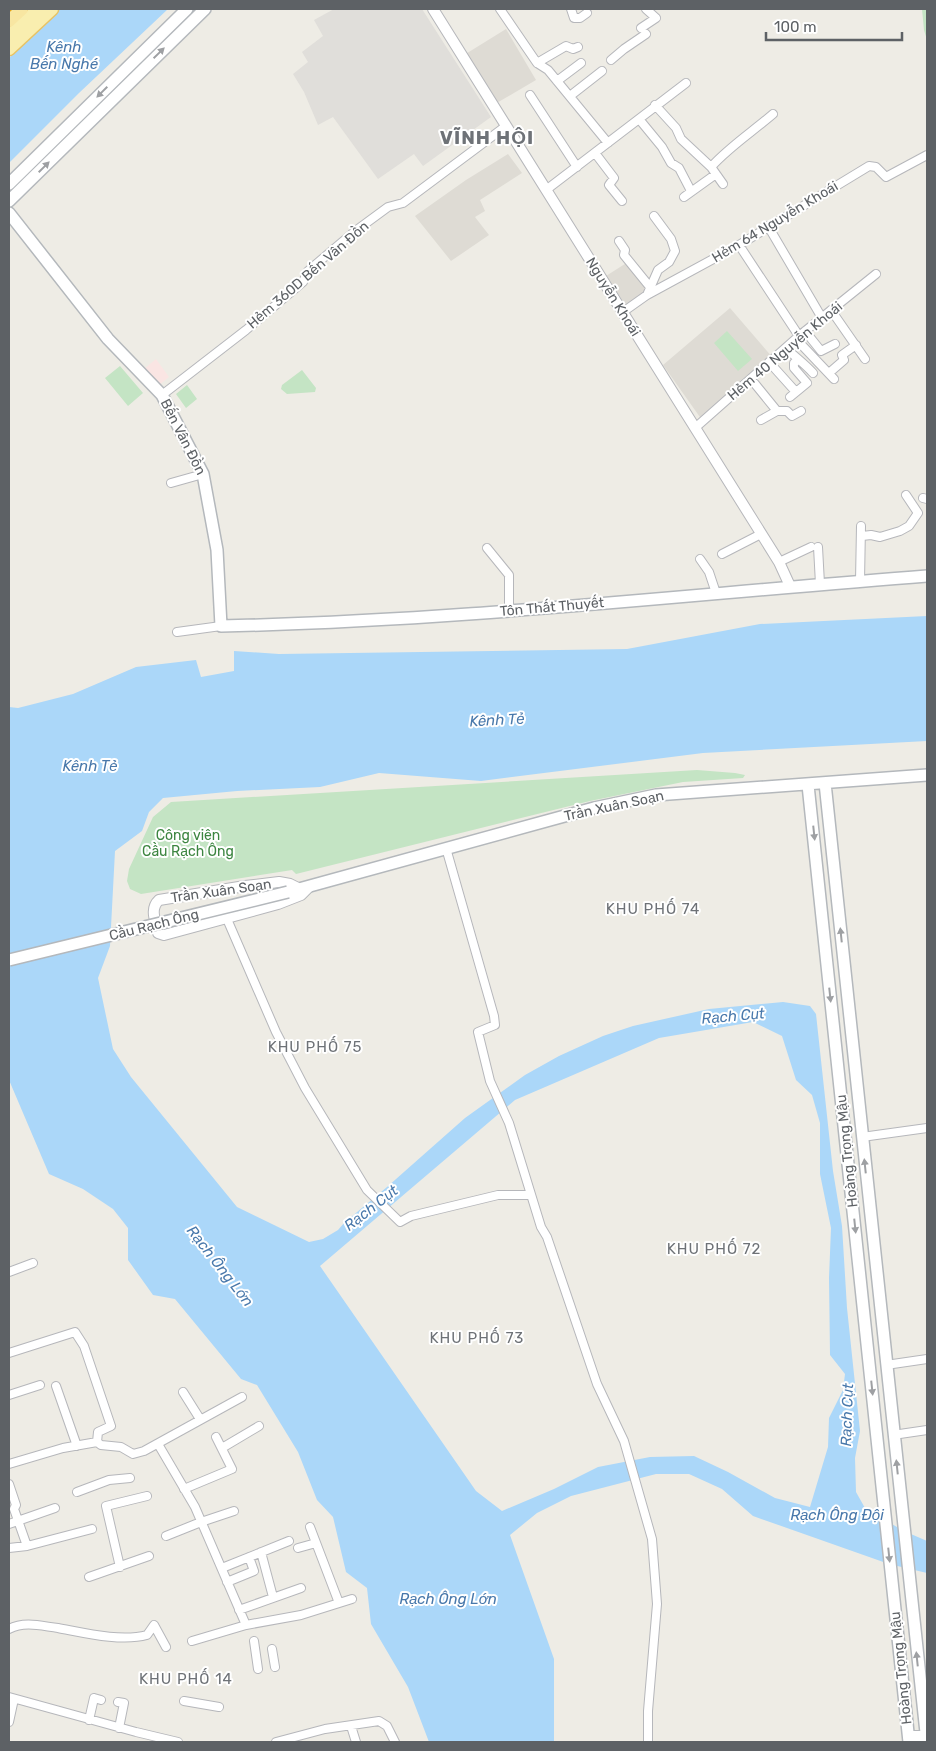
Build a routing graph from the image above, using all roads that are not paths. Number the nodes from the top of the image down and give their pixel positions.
1 (22, 9) edge
2 (38, 9) edge
3 (52, 9) edge
4 (187, 9) edge
5 (206, 9) edge
6 (433, 9) edge
7 (500, 9) edge
8 (571, 9) edge
9 (646, 9) edge
10 (587, 13) dead end
11 (9, 22) edge
12 (9, 36) edge
13 (578, 46) dead end
14 (9, 49) edge
15 (612, 60) dead end
16 (580, 62) dead end
17 (537, 63) junction
18 (602, 71) dead end
19 (557, 81) junction
20 (686, 83) dead end
21 (530, 95) dead end
22 (570, 96) junction
23 (655, 106) junction
24 (773, 114) dead end
25 (640, 119) junction
26 (506, 126) junction
27 (608, 142) junction
28 (595, 153) junction
29 (927, 155) edge
30 (576, 167) junction
31 (711, 167) junction
32 (716, 174) junction
33 (9, 184) edge
34 (723, 184) dead end
35 (546, 190) junction
36 (691, 190) junction
37 (684, 197) dead end
38 (9, 201) edge
39 (622, 201) dead end
40 (9, 213) edge
41 (654, 216) dead end
42 (768, 226) junction
43 (619, 241) dead end
44 (739, 245) junction
45 (876, 274) dead end
46 (649, 291) junction
47 (831, 310) junction
48 (623, 312) junction
49 (822, 318) junction
50 (800, 335) junction
51 (835, 344) dead end
52 (856, 345) junction
53 (786, 348) junction
54 (865, 359) dead end
55 (798, 360) junction
56 (769, 362) junction
57 (813, 373) dead end
58 (750, 379) junction
59 (162, 395) junction
60 (777, 411) junction
61 (802, 411) dead end
62 (761, 420) dead end
63 (695, 428) junction
64 (204, 474) junction
65 (171, 483) dead end
66 (906, 495) dead end
67 (861, 526) dead end
68 (762, 534) junction
69 (862, 536) junction
70 (487, 548) dead end
71 (722, 554) dead end
72 (700, 559) dead end
73 (779, 562) junction
74 (927, 576) edge
75 (860, 581) junction
76 (820, 584) junction
77 (790, 586) junction
78 (716, 593) junction
79 (509, 611) junction
80 (221, 626) junction
81 (177, 632) dead end
82 (927, 775) edge
83 (825, 783) junction
84 (808, 785) junction
85 (446, 848) junction
86 (305, 888) junction
87 (227, 919) junction
88 (9, 960) edge
89 (844, 970) junction
90 (828, 972) junction
91 (927, 1128) edge
92 (862, 1137) junction
93 (846, 1138) junction
94 (531, 1195) junction
95 (33, 1263) dead end
96 (9, 1272) edge
97 (878, 1291) junction
98 (862, 1292) junction
99 (9, 1353) edge
100 (927, 1359) edge
101 (886, 1365) junction
102 (40, 1385) dead end
103 (56, 1386) dead end
104 (183, 1392) dead end
105 (9, 1395) edge
106 (242, 1397) dead end
107 (200, 1419) junction
108 (259, 1426) dead end
109 (927, 1430) edge
110 (894, 1435) junction
111 (877, 1436) junction
112 (216, 1437) dead end
113 (97, 1442) junction
114 (158, 1444) junction
115 (77, 1446) junction
116 (222, 1448) junction
117 (9, 1464) edge
118 (130, 1478) dead end
119 (9, 1484) edge
120 (184, 1489) junction
121 (77, 1492) dead end
122 (147, 1496) dead end
123 (55, 1508) dead end
124 (234, 1511) dead end
125 (18, 1520) junction
126 (202, 1522) junction
127 (9, 1524) edge
128 (310, 1527) dead end
129 (92, 1529) dead end
130 (166, 1536) dead end
131 (289, 1541) dead end
132 (316, 1543) junction
133 (27, 1546) junction
134 (9, 1548) edge
135 (298, 1548) dead end
136 (261, 1552) junction
137 (150, 1556) dead end
138 (249, 1557) junction
139 (120, 1566) junction
140 (222, 1568) junction
141 (89, 1577) dead end
142 (228, 1582) junction
143 (301, 1588) dead end
144 (273, 1598) junction
145 (352, 1599) dead end
146 (339, 1603) junction
147 (239, 1610) junction
148 (246, 1625) junction
149 (9, 1629) edge
150 (192, 1641) dead end
151 (254, 1641) dead end
152 (166, 1647) dead end
153 (272, 1649) dead end
154 (275, 1667) dead end
155 (258, 1669) dead end
156 (12, 1698) edge
157 (101, 1700) dead end
158 (184, 1701) dead end
159 (118, 1702) dead end
160 (219, 1707) dead end
161 (89, 1720) junction
162 (9, 1722) edge
163 (351, 1726) junction
164 (119, 1728) junction
165 (927, 1738) edge
166 (908, 1739) edge
167 (178, 1742) edge
168 (276, 1742) edge
169 (356, 1742) edge
170 (395, 1742) edge
171 (648, 1742) edge

1 - 11 highway
2 - 12 main road
3 - 14 main road
4 -> 33 main road
38 -> 5 main road
6 - 26 street, Nguyễn Khoái
7 - 17 street
8 - 10 street
9 - 15 street
13 - 17 street
16 - 19 street
17 - 19 street
18 - 22 street
19 - 22 street
20 - 23 street
21 - 30 street
22 - 27 street
23 - 25 street
23 - 31 street
24 - 31 street
25 - 27 street
25 - 36 street
26 - 35 street, Nguyễn Khoái
26 - 59 street, Hẻm 360D Bến Vân Đồn
27 - 28 street
28 - 30 street
28 - 39 street
29 - 42 street, Hẻm 64 Nguyễn Khoái
30 - 35 street
31 - 32 street
32 - 34 street
32 - 36 street
35 - 48 street, Nguyễn Khoái
36 - 37 street
40 - 59 main road, Bến Vân Đồn
41 - 46 street
42 - 44 street, Hẻm 64 Nguyễn Khoái
42 - 49 street
43 - 46 street
44 - 46 street, Hẻm 64 Nguyễn Khoái
44 - 50 street
45 - 47 street, Hẻm 40 Nguyễn Khoái
46 - 48 street, Hẻm 64 Nguyễn Khoái
47 - 49 street, Hẻm 40 Nguyễn Khoái
47 - 52 street
48 - 63 street, Nguyễn Khoái
49 - 50 street, Hẻm 40 Nguyễn Khoái
50 - 51 street
50 - 52 street
50 - 53 street, Hẻm 40 Nguyễn Khoái
52 - 54 street
53 - 55 street
53 - 56 street, Hẻm 40 Nguyễn Khoái
55 - 56 street
55 - 57 street
56 - 58 street, Hẻm 40 Nguyễn Khoái
58 - 60 street
58 - 63 street, Hẻm 40 Nguyễn Khoái
59 - 64 main road, Bến Vân Đồn
60 - 61 street
60 - 62 street
63 - 68 street, Nguyễn Khoái
64 - 65 street
64 - 80 main road, Bến Vân Đồn
66 - 69 street
67 - 69 street
68 - 71 street
68 - 73 street, Nguyễn Khoái
69 - 75 street
70 - 79 street
72 - 78 street
73 - 76 street
73 - 77 street, Nguyễn Khoái
74 - 75 main road, Tôn Thất Thuyết
75 - 76 main road, Tôn Thất Thuyết
76 - 77 main road, Tôn Thất Thuyết
77 - 78 main road, Tôn Thất Thuyết
78 - 79 main road, Tôn Thất Thuyết
79 - 80 main road, Tôn Thất Thuyết
80 - 81 street, Tôn Thất Thuyết
82 - 83 main road, Trần Xuân Soạn
83 - 84 main road, Trần Xuân Soạn
89 -> 83 main road, Hoàng Trọng Mậu
84 - 85 main road, Trần Xuân Soạn
84 -> 90 main road, Hoàng Trọng Mậu
85 - 86 main road, Trần Xuân Soạn
85 - 94 street
86 - 87 street, Trần Xuân Soạn
86 - 87 street, Trần Xuân Soạn
86 - 88 main road, Cầu Rạch Ông, bridge
87 - 94 street
89 - 90 main road
89 - 92 main road, Hoàng Trọng Mậu
90 -> 93 main road, Hoàng Trọng Mậu
91 - 92 street
92 - 93 main road
97 -> 92 main road, Hoàng Trọng Mậu
93 -> 98 main road, Hoàng Trọng Mậu
94 - 171 street
95 - 96 street
97 - 98 main road
97 - 101 main road, Hoàng Trọng Mậu
98 -> 111 main road, Hoàng Trọng Mậu
99 - 113 street
100 - 101 street
101 - 110 main road, Hoàng Trọng Mậu
102 - 105 street
103 - 115 street
104 - 107 street
106 - 107 street
107 - 114 street
108 - 116 street
109 - 110 street
110 - 111 main road
165 -> 110 main road, Hoàng Trọng Mậu
111 -> 166 main road, Hoàng Trọng Mậu
112 - 116 street
113 - 114 street
113 - 115 street
114 - 120 street
115 - 117 street
116 - 120 street
118 - 121 street
119 - 125 street
120 - 126 street
122 - 139 street
123 - 125 street
124 - 126 street
125 - 127 street
125 - 133 street
126 - 130 street
126 - 140 street
128 - 132 street
129 - 133 street
131 - 136 street
132 - 135 street
132 - 146 street
133 - 134 street
136 - 138 street
136 - 144 street
137 - 139 street
138 - 140 street
138 - 142 street
139 - 141 street
140 - 142 street
142 - 147 street
143 - 144 street
144 - 147 street
145 - 146 street
146 - 148 street
147 - 148 street
148 - 150 street
149 - 152 street
151 - 155 street
153 - 154 street
156 - 161 street
156 - 162 street
157 - 161 street
158 - 160 street
159 - 164 street
161 - 164 street
163 - 168 street
163 - 169 street
163 - 170 street
164 - 167 street
165 - 166 street

